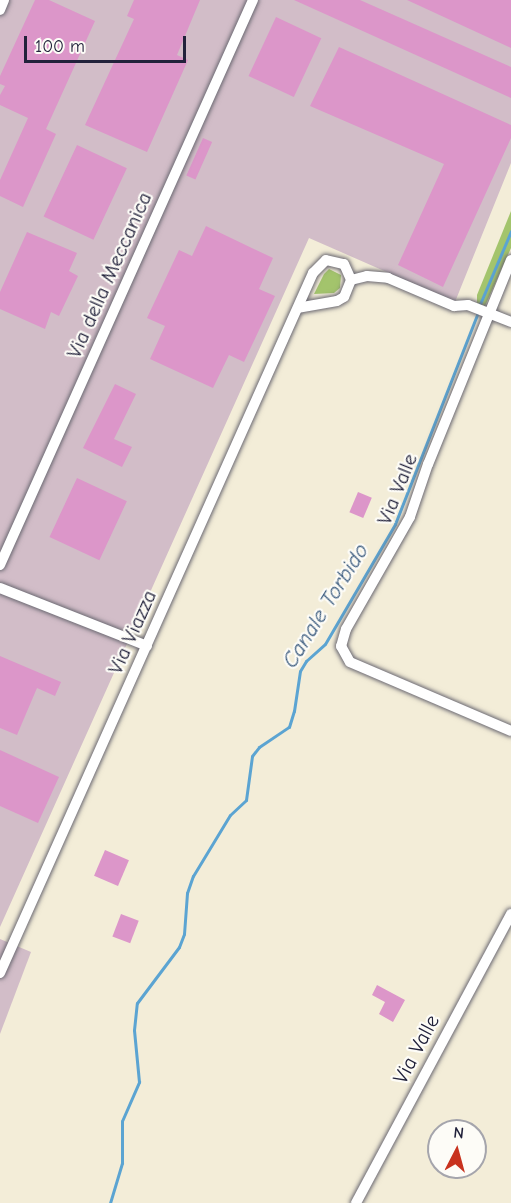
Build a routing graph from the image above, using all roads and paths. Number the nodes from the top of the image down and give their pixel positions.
1 (4, 0) edge
2 (253, 0) edge
3 (0, 10) edge
4 (511, 260) edge
5 (351, 280) junction
6 (298, 308) junction
7 (491, 313) junction
8 (511, 322) edge
9 (0, 565) edge
10 (0, 588) edge
11 (147, 646) junction
12 (511, 732) edge
13 (511, 914) edge
14 (0, 973) edge
15 (356, 1203) edge

1 - 3 street
2 - 9 street, Via della Meccanica
4 - 7 street, Via Valle
5 - 6 street
5 - 6 street, Via Viazza
5 - 7 street
6 - 11 street, Via Viazza
7 - 8 street
7 - 12 street, Via Valle
10 - 11 street
11 - 14 street, Via Viazza
13 - 15 street, Via Valle

